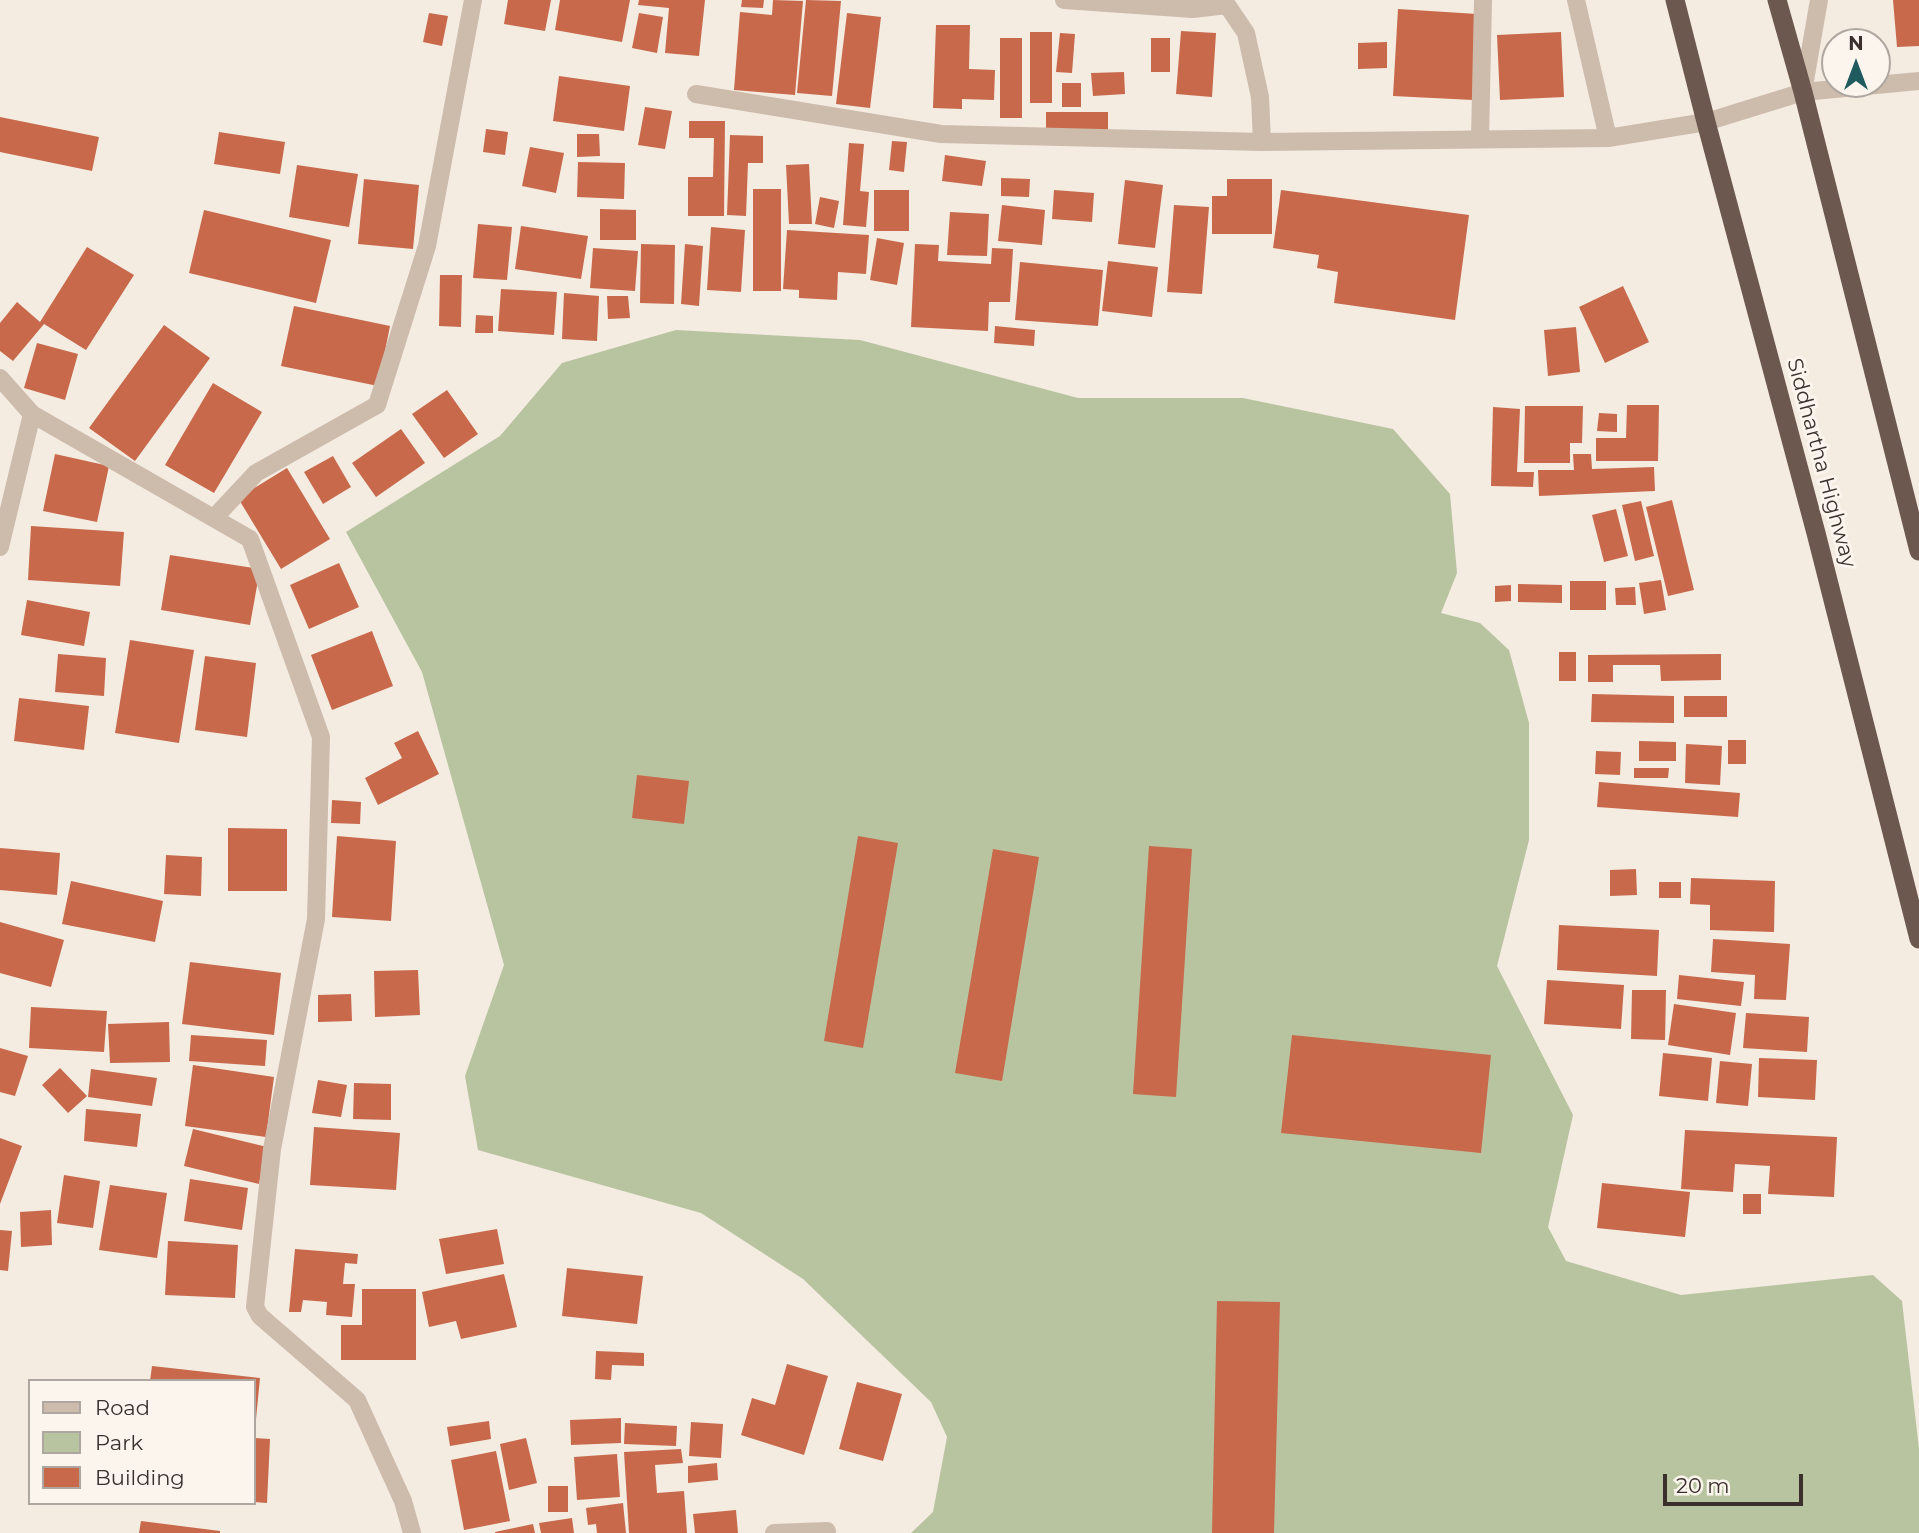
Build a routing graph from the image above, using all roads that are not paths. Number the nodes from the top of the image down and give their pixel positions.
1 (473, 0) edge
2 (1064, 0) edge
3 (1483, 0) edge
4 (1576, 0) edge
5 (1675, 0) edge
6 (1777, 0) edge
7 (1819, 0) edge
8 (1919, 81) edge
9 (1803, 92) junction
10 (696, 94) dead end
11 (1706, 122) junction
12 (1608, 138) junction
13 (1480, 139) junction
14 (1262, 142) junction
15 (0, 378) edge
16 (32, 414) junction
17 (214, 518) junction
18 (0, 547) edge
19 (1919, 547) edge
20 (1919, 939) edge
21 (827, 1531) dead end
22 (412, 1533) edge
23 (774, 1533) edge

1 - 17 street
2 - 14 street
3 - 13 street
4 - 12 street
5 - 11 highway, Siddhartha Highway
6 - 9 highway
7 - 9 street
8 - 9 street
9 - 11 street
9 - 19 highway
10 - 14 street
11 - 12 street
11 - 20 highway, Siddhartha Highway
12 - 13 street
13 - 14 street
15 - 16 street
16 - 17 street
16 - 18 street
17 - 22 street
21 - 23 street

